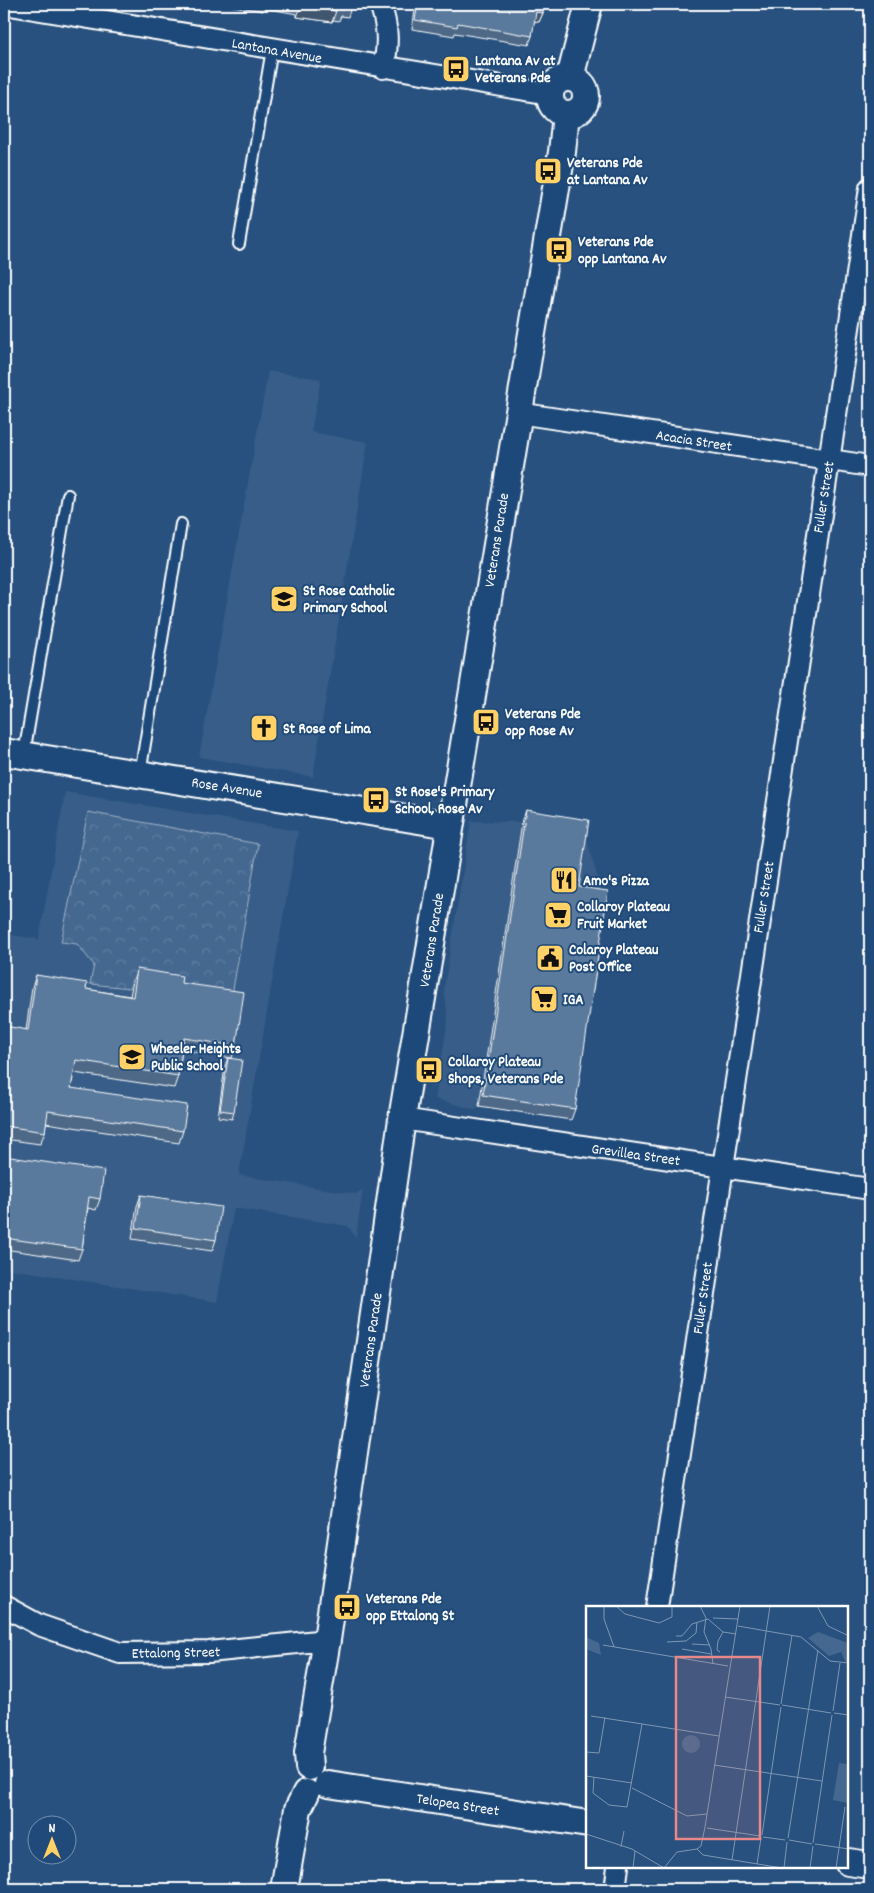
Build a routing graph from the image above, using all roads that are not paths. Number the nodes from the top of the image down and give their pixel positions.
1 (4, 4) edge
2 (380, 4) edge
3 (589, 4) edge
4 (272, 49) junction
5 (383, 68) junction
6 (570, 78) junction
7 (550, 94) junction
8 (566, 114) junction
9 (870, 188) edge
10 (239, 244) dead end
11 (518, 412) junction
12 (829, 460) junction
13 (870, 466) edge
14 (68, 495) dead end
15 (182, 524) dead end
16 (14, 753) edge
17 (140, 774) junction
18 (449, 826) junction
19 (402, 1119) junction
20 (722, 1166) junction
21 (870, 1189) edge
22 (4, 1606) edge
23 (656, 1606) edge
24 (327, 1640) junction
25 (315, 1781) junction
26 (586, 1824) edge
27 (849, 1862) edge
28 (870, 1865) edge
29 (618, 1868) edge
30 (284, 1889) edge
31 (615, 1889) edge

1 - 4 street, Lantana Avenue
2 - 5 street
3 - 6 street
4 - 5 street, Lantana Avenue
4 - 10 lane
5 - 7 street, Lantana Avenue
6 - 7 street
6 - 8 street
7 - 8 street
8 - 11 street, Veterans Parade
9 - 12 street, Fuller Street
11 - 12 street, Acacia Street
11 - 18 street, Veterans Parade
12 - 13 street, Acacia Street
12 - 20 street, Fuller Street
14 - 16 lane
15 - 17 lane
16 - 17 street, Rose Avenue
17 - 18 street, Rose Avenue
18 - 19 street, Veterans Parade
19 - 20 street, Grevillea Street
19 - 24 street, Veterans Parade
20 - 21 street, Grevillea Street
20 - 23 street, Fuller Street
22 - 24 street, Ettalong Street
24 - 25 street, Veterans Parade
25 - 26 street, Telopea Street
25 - 30 street, Veterans Parade
27 - 28 street
29 - 31 street

